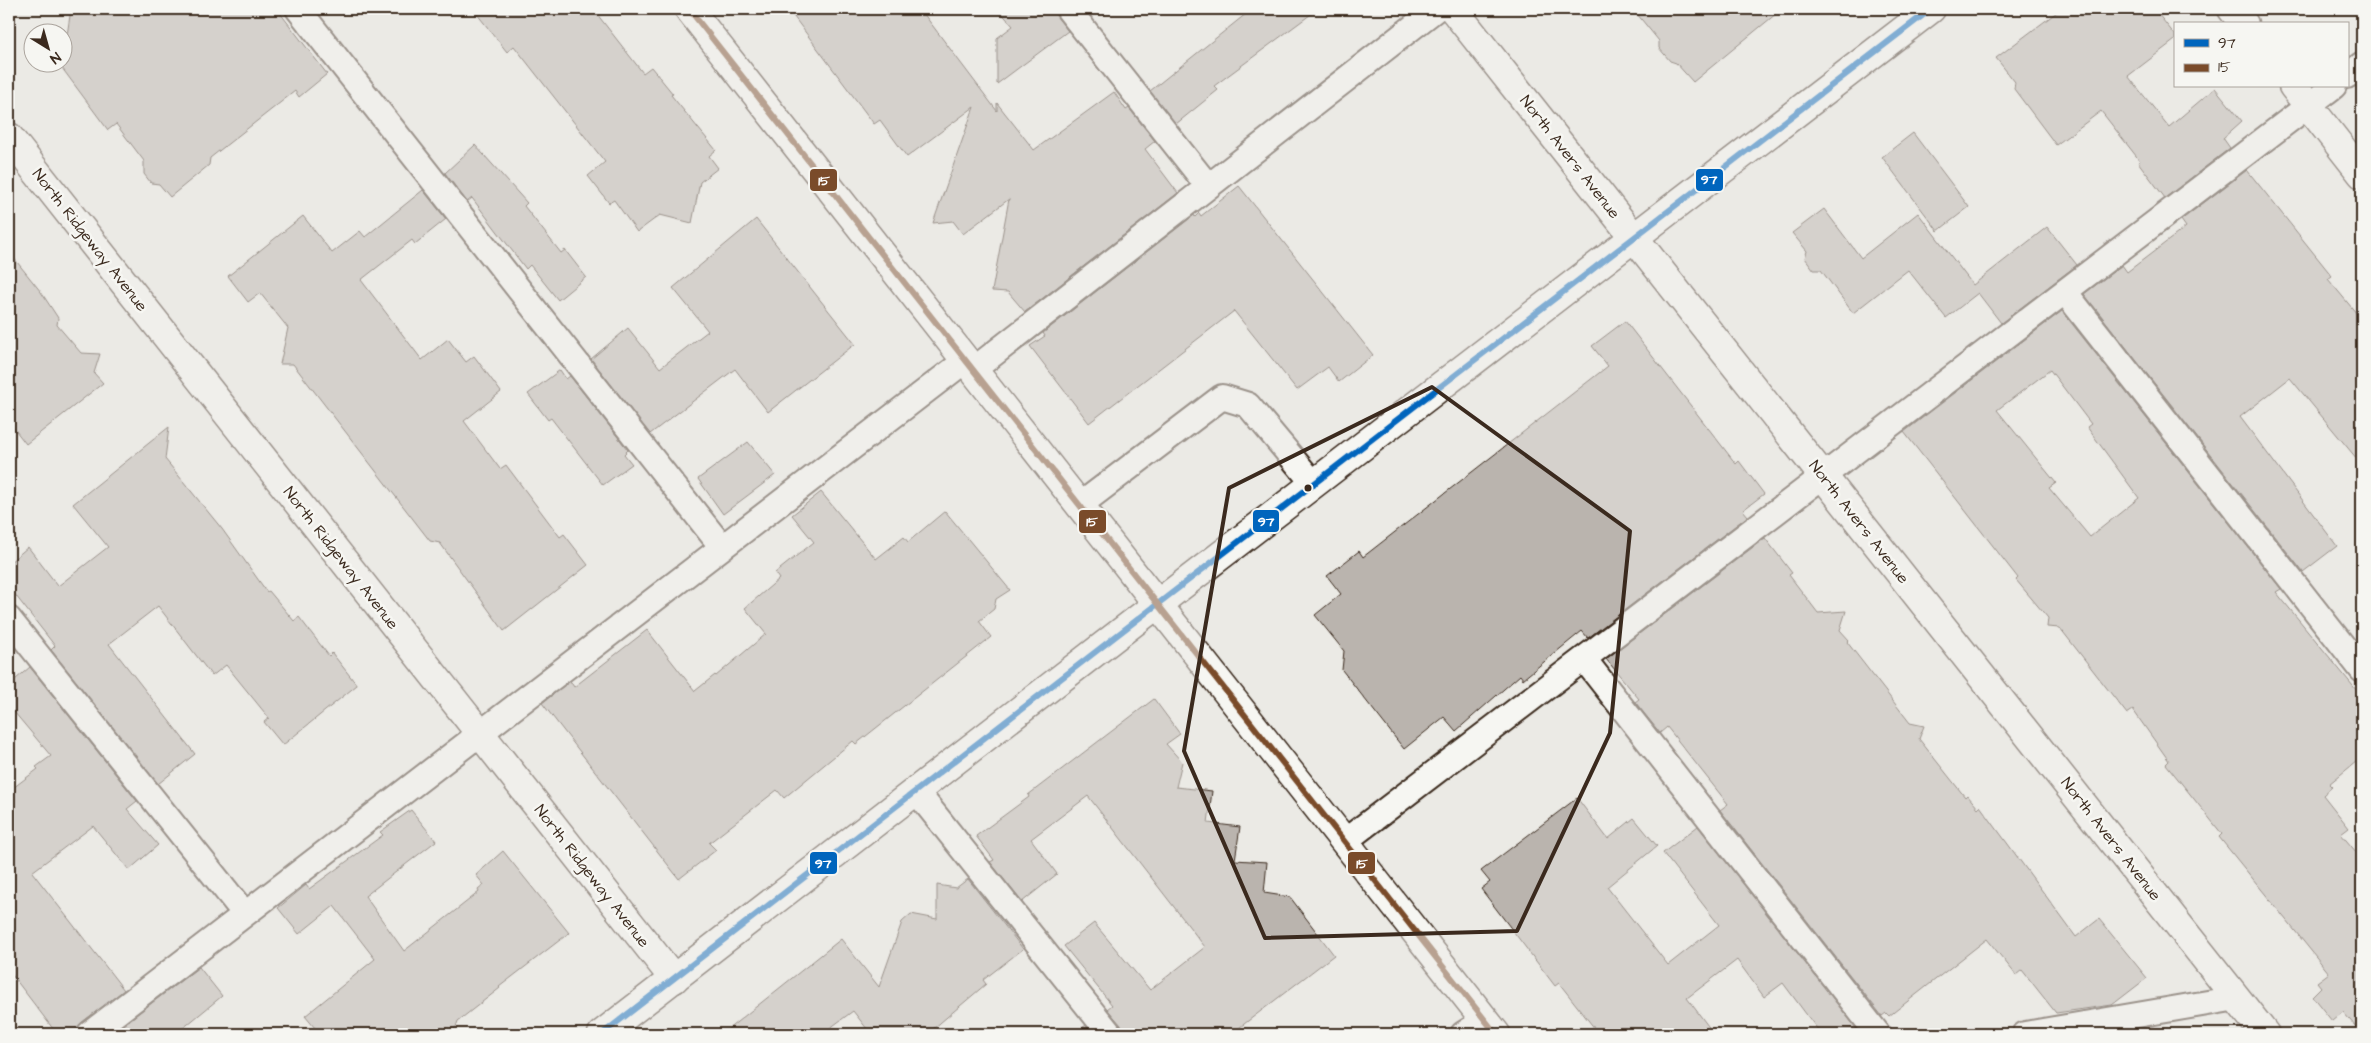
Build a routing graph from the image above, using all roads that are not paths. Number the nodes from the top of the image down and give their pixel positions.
1 (298, 9) edge
2 (689, 9) edge
3 (1068, 9) edge
4 (1436, 9) edge
5 (1454, 9) edge
6 (1931, 9) edge
7 (2232, 9) edge
8 (2242, 22) edge
9 (2362, 64) edge
10 (2348, 75) edge
11 (2327, 88) edge
12 (2301, 96) edge
13 (9, 137) edge
14 (2362, 174) edge
15 (1208, 186) junction
16 (1634, 238) junction
17 (2065, 292) junction
18 (969, 365) junction
19 (1823, 476) junction
20 (1314, 484) junction
21 (1080, 505) junction
22 (722, 547) junction
23 (1158, 604) junction
24 (9, 619) edge
25 (1584, 659) junction
26 (2362, 670) edge
27 (480, 733) junction
28 (916, 791) junction
29 (1345, 841) junction
30 (245, 914) junction
31 (674, 979) junction
32 (2237, 998) junction
33 (1481, 1029) edge
34 (89, 1034) edge
35 (602, 1034) edge
36 (1110, 1034) edge
37 (1878, 1034) edge
38 (2025, 1034) edge
39 (2265, 1034) edge

1 - 22 lane
2 - 18 street
3 - 15 lane
4 - 15 lane
5 - 16 street, North Avers Avenue
6 - 16 street
7 - 8 street
9 - 10 lane
11 - 12 lane
12 - 14 street
12 - 17 lane
13 - 27 street, North Ridgeway Avenue
15 - 18 lane
16 - 19 street, North Avers Avenue
16 - 20 street
17 - 19 lane
17 - 26 lane
18 - 21 street
18 - 22 lane
19 - 25 lane
19 - 32 street, North Avers Avenue
20 - 21 lane
20 - 23 street
21 - 23 street
22 - 27 lane
23 - 28 street
23 - 29 street
24 - 30 lane
25 - 29 lane
25 - 37 lane
27 - 30 lane
27 - 31 street, North Ridgeway Avenue
28 - 31 street
28 - 36 lane
29 - 33 street
30 - 34 lane
31 - 35 street
32 - 38 lane
32 - 39 street, North Avers Avenue

